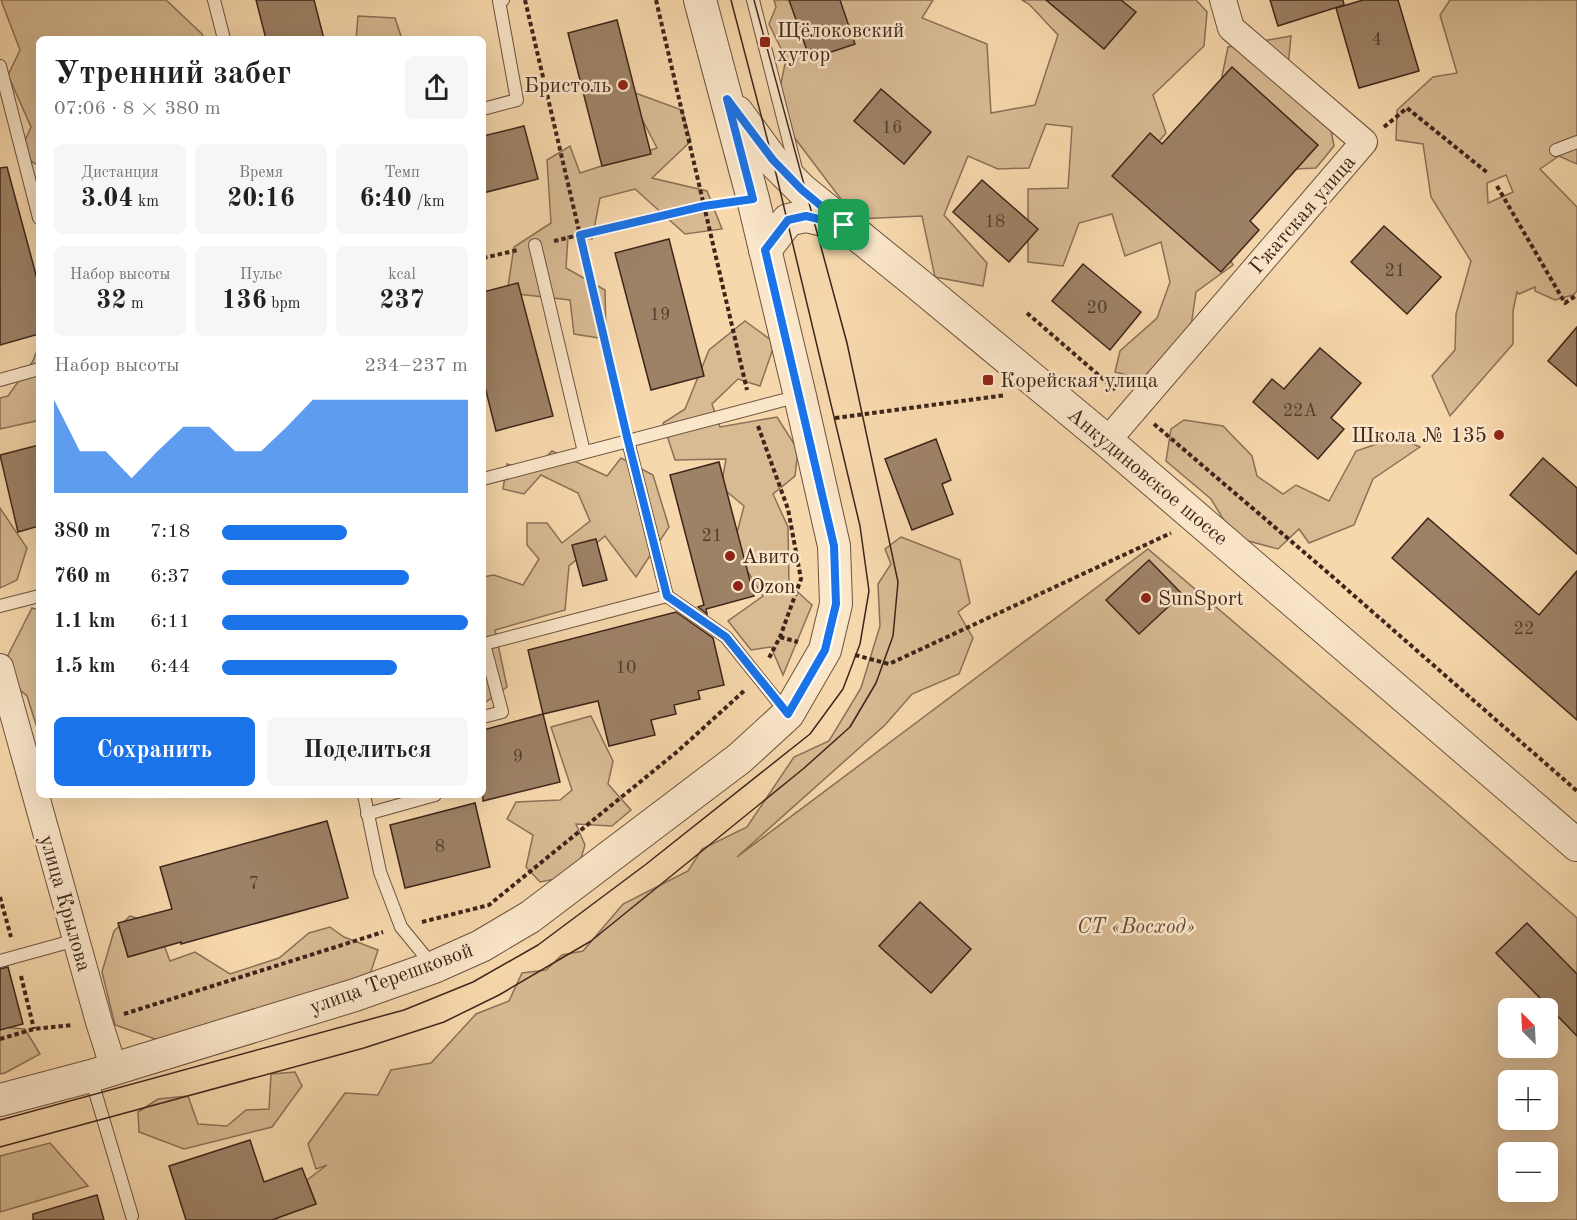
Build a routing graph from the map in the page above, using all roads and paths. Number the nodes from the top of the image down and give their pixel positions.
1 (214, 0) edge
2 (500, 0) edge
3 (525, 0) edge
4 (700, 0) edge
5 (753, 0) edge
6 (1223, 0) edge
7 (223, 36) edge
8 (0, 66) edge
9 (727, 99) junction
10 (486, 108) edge
11 (1364, 142) junction
12 (1577, 142) edge
13 (1556, 150) dead end
14 (1489, 174) dead end
15 (1497, 186) dead end
16 (802, 190) junction
17 (753, 199) junction
18 (36, 206) edge
19 (844, 225) junction
20 (580, 235) junction
21 (535, 245) junction
22 (765, 250) junction
23 (486, 257) edge
24 (1577, 295) edge
25 (1027, 313) dead end
26 (36, 370) edge
27 (0, 380) edge
28 (1006, 395) dead end
29 (803, 408) junction
30 (1136, 408) junction
31 (628, 441) junction
32 (1107, 441) junction
33 (584, 452) junction
34 (486, 478) edge
35 (1178, 531) dead end
36 (667, 596) junction
37 (36, 597) edge
38 (0, 606) edge
39 (780, 638) dead end
40 (486, 643) edge
41 (825, 650) junction
42 (486, 655) edge
43 (2, 681) edge
44 (788, 714) junction
45 (486, 716) edge
46 (1577, 790) edge
47 (364, 798) edge
48 (424, 798) edge
49 (367, 814) junction
50 (1577, 845) edge
51 (76, 940) junction
52 (0, 961) edge
53 (434, 967) junction
54 (99, 1022) junction
55 (0, 1039) edge
56 (103, 1073) junction
57 (0, 1100) edge
58 (132, 1216) dead end

1 - 7 lane
2 - 10 lane
3 - 20 path
4 - 9 street
5 - 16 lane
6 - 11 street, Гжатская улица
8 - 18 lane
9 - 16 street, Анкудиновское шоссе
9 - 17 street
11 - 14 path
11 - 30 street, Гжатская улица
12 - 13 lane
15 - 24 path
16 - 19 street, Анкудиновское шоссе
17 - 20 path
17 - 22 street
19 - 22 street
19 - 32 street, Анкудиновское шоссе
20 - 21 path
20 - 31 path
21 - 23 path
21 - 33 lane
22 - 29 street
25 - 30 path
26 - 27 lane
28 - 29 path
29 - 31 lane
29 - 41 street
30 - 32 street, Гжатская улица
30 - 46 path
31 - 33 lane
31 - 36 lane
32 - 50 street, Анкудиновское шоссе
33 - 34 lane
35 - 41 path
36 - 40 lane
36 - 44 lane
37 - 38 lane
39 - 41 path
41 - 44 street, улица Терешковой
42 - 45 lane
43 - 51 street, улица Крылова
44 - 53 street, улица Терешковой
47 - 49 lane
48 - 49 lane
49 - 53 lane
51 - 52 lane
51 - 54 street, улица Крылова
53 - 56 street, улица Терешковой
54 - 55 path
54 - 56 street, улица Крылова
56 - 57 street, улица Терешковой
56 - 58 lane

